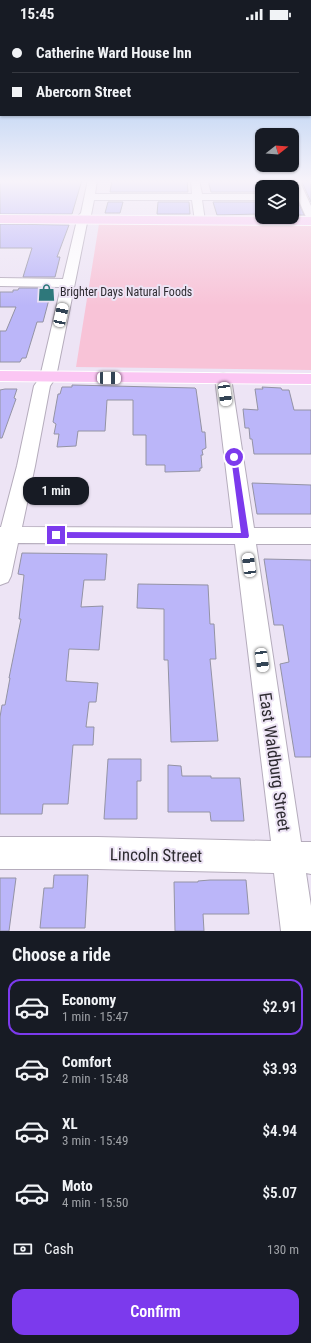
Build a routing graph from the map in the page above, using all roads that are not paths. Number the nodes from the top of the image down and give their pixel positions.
1 (82, 222) edge
2 (0, 282) edge
3 (68, 285) junction
4 (0, 376) edge
5 (48, 377) junction
6 (223, 378) junction
7 (311, 379) edge
8 (5, 535) edge
9 (245, 536) junction
10 (311, 536) edge
11 (0, 576) edge
12 (0, 853) edge
13 (300, 858) edge
14 (298, 931) edge

1 - 3 street
2 - 3 street
3 - 5 street
4 - 5 main road
5 - 6 main road
5 - 8 street
6 - 7 main road
6 - 9 street, East Waldburg Street
8 - 9 street
8 - 11 street
9 - 10 street
9 - 13 street, East Waldburg Street
12 - 13 street, Lincoln Street
13 - 14 street, East Waldburg Street

